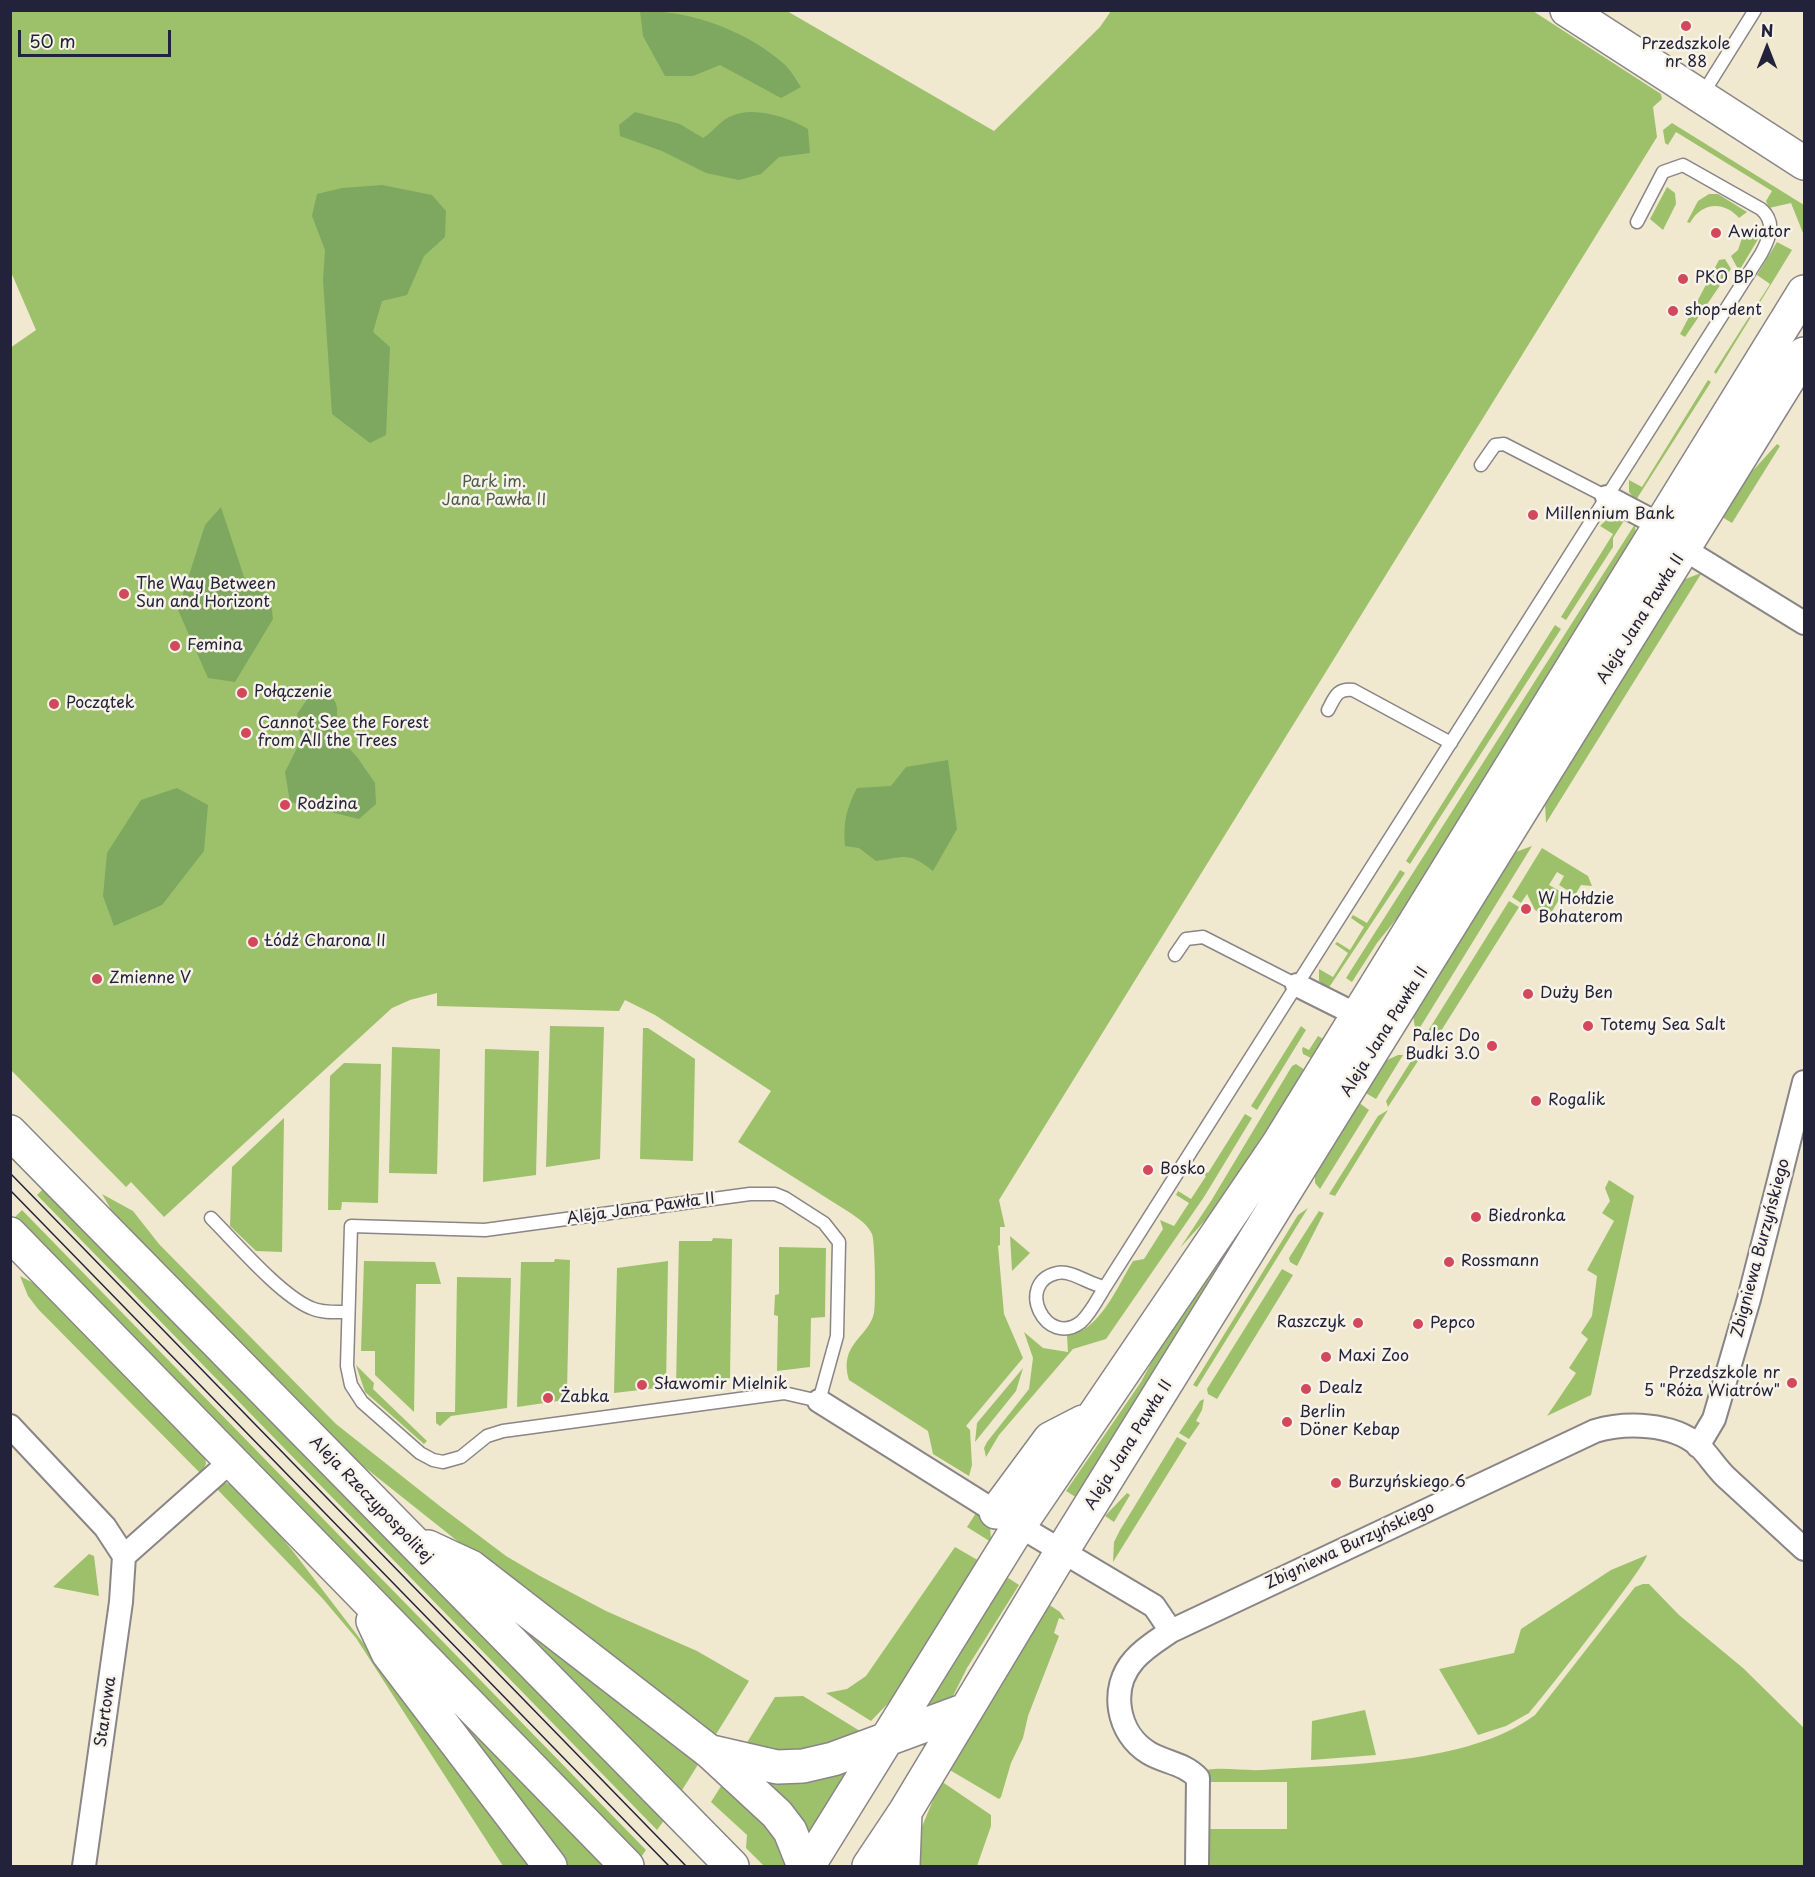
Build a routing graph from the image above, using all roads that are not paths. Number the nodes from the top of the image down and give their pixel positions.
1 (1567, 10) edge
2 (1755, 10) edge
3 (1701, 96) junction
4 (1804, 163) edge
5 (1637, 222) dead end
6 (1804, 292) edge
7 (1804, 354) edge
8 (1481, 465) dead end
9 (1607, 496) junction
10 (1660, 525) junction
11 (1684, 549) junction
12 (1804, 623) edge
13 (1328, 710) dead end
14 (1451, 743) junction
15 (1175, 955) dead end
16 (1297, 985) junction
17 (1359, 1016) junction
18 (1804, 1082) edge
19 (10, 1132) edge
20 (211, 1218) dead end
21 (10, 1234) edge
22 (1105, 1287) junction
23 (348, 1312) junction
24 (819, 1401) junction
25 (10, 1426) edge
26 (1698, 1446) junction
27 (231, 1461) junction
28 (1007, 1519) junction
29 (407, 1537) junction
30 (1804, 1549) edge
31 (1062, 1551) junction
32 (124, 1557) junction
33 (357, 1590) junction
34 (1171, 1631) junction
35 (966, 1710) junction
36 (888, 1738) junction
37 (710, 1752) junction
38 (905, 1812) junction
39 (84, 1866) edge
40 (550, 1866) edge
41 (627, 1866) edge
42 (732, 1866) edge
43 (806, 1866) edge
44 (869, 1866) edge
45 (903, 1866) edge
46 (1197, 1866) edge

1 - 3 main road
2 - 3 lane
3 - 4 main road
5 - 9 lane
6 - 10 main road, Aleja Jana Pawła II
7 - 11 main road, Aleja Jana Pawła II
8 - 9 lane
9 - 10 street
9 - 14 lane
10 - 11 main road
10 - 17 main road, Aleja Jana Pawła II
11 - 12 street
11 - 31 main road, Aleja Jana Pawła II
13 - 14 lane
14 - 16 lane
15 - 16 lane
16 - 17 street
16 - 22 lane
17 - 28 main road, Aleja Jana Pawła II
18 - 26 street, Zbigniewa Burzyńskiego
19 - 29 main road, Aleja Rzeczypospolitej
20 - 23 lane
21 - 27 main road
22 - 22 lane
23 - 24 lane, Aleja Jana Pawła II
23 - 24 lane, Aleja Jana Pawła II
24 - 28 street, Aleja Jana Pawła II
25 - 32 street
26 - 30 street, Zbigniewa Burzyńskiego
26 - 34 street, Zbigniewa Burzyńskiego
27 - 32 street
27 - 33 main road
28 - 31 street
28 - 36 main road, Aleja Jana Pawła II
29 - 37 main road
29 - 42 main road, Aleja Rzeczypospolitej
31 - 34 street
31 - 35 main road, Aleja Jana Pawła II
32 - 39 street, Startowa
33 - 40 main road
33 - 41 main road
34 - 46 street, Zbigniewa Burzyńskiego
35 - 36 main road
35 - 38 main road, Aleja Jana Pawła II
36 - 37 main road
36 - 43 main road, Aleja Jana Pawła II
37 - 43 main road
38 - 44 main road, Aleja Jana Pawła II
38 - 45 main road

